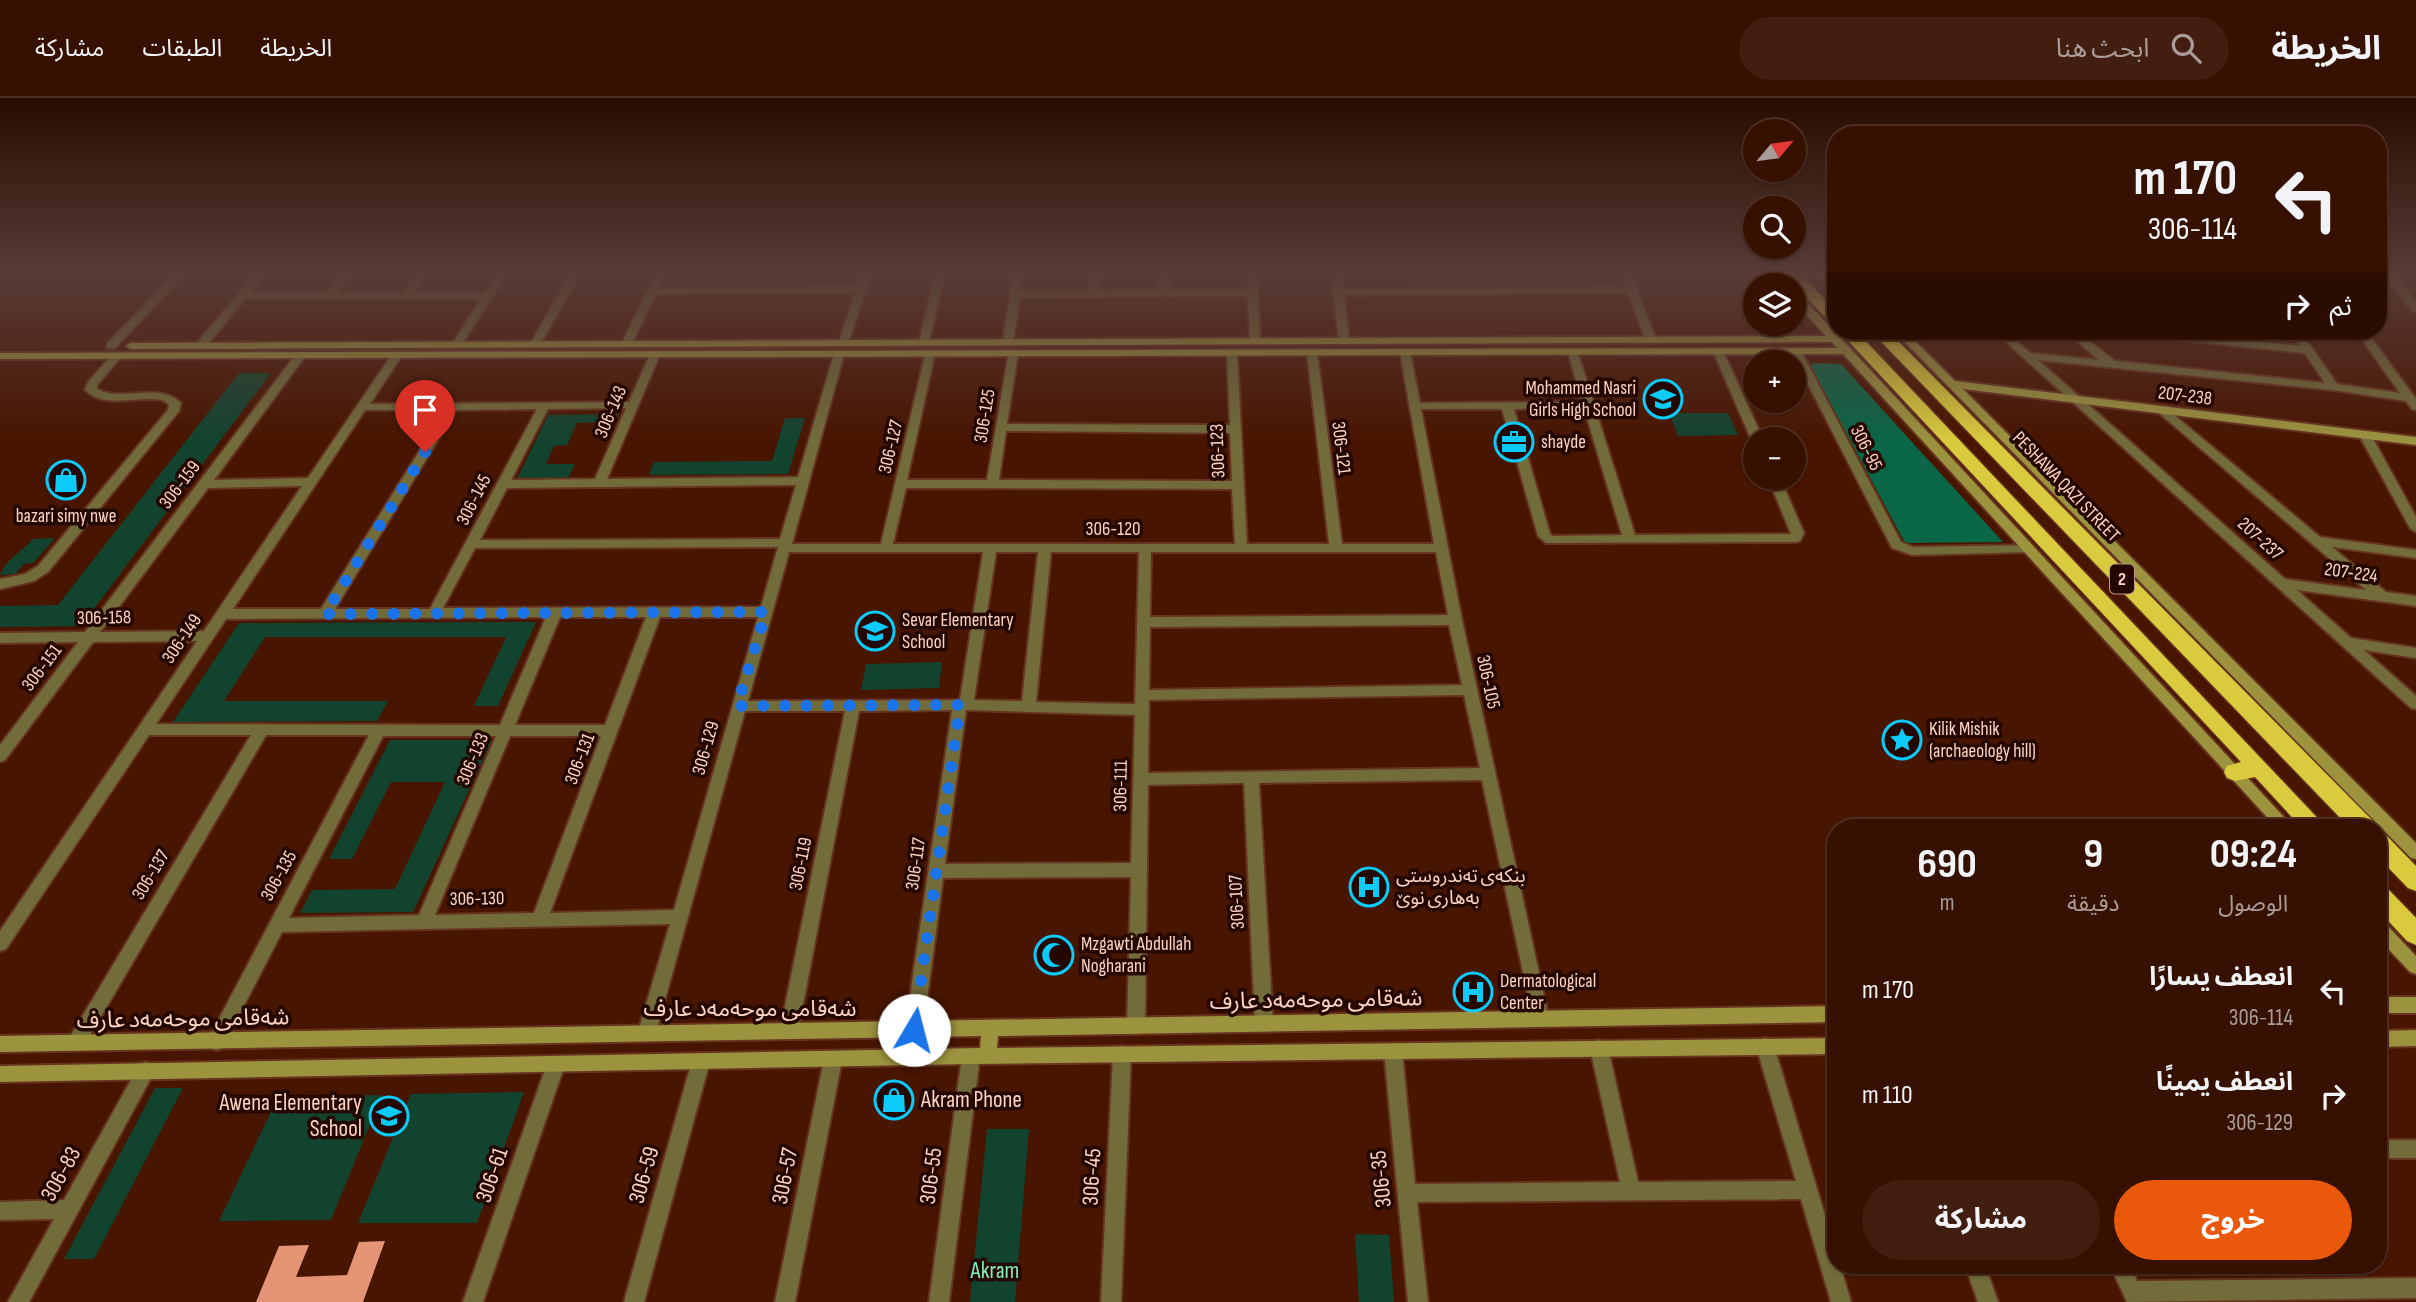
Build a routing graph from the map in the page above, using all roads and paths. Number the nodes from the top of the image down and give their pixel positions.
1 (132, 330) edge
2 (213, 330) edge
3 (466, 330) edge
4 (543, 330) edge
5 (633, 330) edge
6 (848, 330) edge
7 (930, 330) edge
8 (1009, 330) edge
9 (1255, 330) edge
10 (1343, 330) edge
11 (1647, 330) edge
12 (1651, 340) junction
13 (1888, 340) edge
14 (1908, 340) edge
15 (2009, 340) edge
16 (2081, 340) edge
17 (2209, 340) edge
18 (2236, 340) edge
19 (2301, 340) edge
20 (2368, 340) edge
21 (1255, 341) junction
22 (1344, 341) junction
23 (1849, 341) edge
24 (718, 342) junction
25 (1007, 342) junction
26 (536, 343) junction
27 (627, 343) junction
28 (2238, 343) junction
29 (457, 344) junction
30 (201, 345) junction
31 (263, 345) junction
32 (0, 347) edge
33 (1188, 347) junction
34 (842, 348) junction
35 (927, 348) junction
36 (1801, 350) edge
37 (2308, 350) junction
38 (114, 351) junction
39 (1718, 351) junction
40 (1743, 351) edge
41 (1312, 352) junction
42 (1405, 352) junction
43 (1573, 352) junction
44 (1013, 353) junction
45 (1232, 353) junction
46 (655, 354) junction
47 (713, 354) junction
48 (255, 355) junction
49 (301, 355) junction
50 (397, 355) junction
51 (0, 356) edge
52 (2028, 356) junction
53 (2112, 364) junction
54 (1806, 370) edge
55 (1951, 384) junction
56 (2333, 387) junction
57 (2079, 401) junction
58 (2413, 403) edge
59 (545, 405) junction
60 (633, 405) junction
61 (1414, 405) junction
62 (1507, 405) junction
63 (1589, 405) junction
64 (453, 406) junction
65 (362, 407) junction
66 (2163, 411) junction
67 (1001, 426) junction
68 (1752, 427) edge
69 (1235, 429) junction
70 (2365, 435) junction
71 (2416, 441) edge
72 (2007, 460) junction
73 (1975, 466) junction
74 (803, 481) junction
75 (311, 482) junction
76 (205, 484) junction
77 (504, 484) junction
78 (599, 484) junction
79 (900, 484) junction
80 (992, 484) junction
81 (1237, 485) junction
82 (1779, 490) edge
83 (2049, 504) junction
84 (2016, 509) junction
85 (2416, 528) edge
86 (1630, 540) junction
87 (2317, 541) junction
88 (473, 544) junction
89 (785, 546) junction
90 (886, 548) junction
91 (990, 548) junction
92 (1045, 548) junction
93 (1145, 548) junction
94 (1241, 548) junction
95 (1336, 548) junction
96 (1441, 548) junction
97 (2029, 549) junction
98 (2416, 554) edge
99 (2280, 583) junction
100 (0, 584) edge
101 (2383, 597) junction
102 (2416, 601) edge
103 (435, 612) junction
104 (655, 612) junction
105 (766, 612) junction
106 (555, 613) junction
107 (222, 614) junction
108 (325, 614) junction
109 (1455, 620) junction
110 (1143, 622) junction
111 (208, 636) junction
112 (90, 637) junction
113 (0, 638) edge
114 (2346, 642) junction
115 (2416, 653) edge
116 (2220, 667) junction
117 (1470, 690) junction
118 (1142, 703) junction
119 (853, 705) junction
120 (963, 705) junction
121 (2416, 705) edge
122 (737, 706) junction
123 (1028, 707) junction
124 (145, 729) junction
125 (262, 729) junction
126 (379, 730) junction
127 (506, 730) junction
128 (611, 731) junction
129 (0, 756) edge
130 (2259, 768) junction
131 (2235, 772) junction
132 (1488, 774) junction
133 (1251, 777) junction
134 (1141, 779) junction
135 (2348, 797) junction
136 (2279, 819) edge
137 (2307, 819) edge
138 (2360, 819) edge
139 (2375, 819) edge
140 (2387, 829) edge
141 (2387, 851) edge
142 (2416, 853) edge
143 (1139, 870) junction
144 (936, 871) junction
145 (2416, 881) edge
146 (2387, 903) edge
147 (678, 917) junction
148 (540, 919) junction
149 (425, 920) junction
150 (7, 923) edge
151 (276, 925) junction
152 (2416, 934) edge
153 (2387, 936) edge
154 (0, 944) edge
155 (2416, 967) edge
156 (2387, 1005) edge
157 (2414, 1005) edge
158 (1827, 1014) edge
159 (1541, 1019) junction
160 (1264, 1024) junction
161 (1136, 1026) junction
162 (991, 1028) junction
163 (914, 1030) junction
164 (789, 1031) junction
165 (646, 1032) junction
166 (358, 1039) junction
167 (2387, 1040) edge
168 (2414, 1041) edge
169 (216, 1042) junction
170 (76, 1043) junction
171 (0, 1044) edge
172 (1765, 1046) junction
173 (1827, 1046) edge
174 (1599, 1048) junction
175 (1393, 1051) junction
176 (1122, 1054) junction
177 (979, 1056) junction
178 (833, 1060) junction
179 (701, 1061) junction
180 (556, 1064) junction
181 (346, 1067) junction
182 (146, 1070) junction
183 (0, 1074) edge
184 (2387, 1149) edge
185 (2416, 1149) edge
186 (1808, 1190) junction
187 (1631, 1191) junction
188 (1407, 1193) junction
189 (69, 1209) junction
190 (0, 1211) edge
191 (1827, 1254) edge
192 (1833, 1274) edge
193 (1978, 1274) edge
194 (2124, 1274) edge
195 (2416, 1288) edge
196 (2135, 1296) edge
197 (18, 1302) edge
198 (473, 1302) edge
199 (634, 1302) edge
200 (785, 1302) edge
201 (939, 1302) edge
202 (1111, 1302) edge
203 (1418, 1302) edge
204 (1841, 1302) edge
205 (1988, 1302) edge

1 - 38 street
2 - 30 street
3 - 29 street
4 - 26 street
5 - 27 street
6 - 34 street, 306-129
7 - 35 street, 306-127
8 - 25 street
9 - 21 street
10 - 22 street
11 - 12 street
12 - 22 street
12 - 23 street
13 - 72 highway, PESHAWA QAZI STREET / 2
14 - 55 street
15 - 52 street, 207-237
16 - 53 street
17 - 28 street
18 - 28 street
19 - 37 street
20 - 58 street
21 - 22 street
21 - 33 street
23 - 36 street
23 - 73 highway, 2
23 - 97 street
24 - 27 street
24 - 34 street
24 - 47 street
25 - 33 street
25 - 35 street
26 - 27 street
26 - 29 street
28 - 37 street
29 - 31 street
30 - 31 street
30 - 38 street
31 - 48 street
32 - 38 street
33 - 44 street
33 - 45 street
34 - 35 street
34 - 47 street
34 - 74 street, 306-129
35 - 44 street
35 - 79 street, 306-127
37 - 56 street
38 - 48 street
38 - 51 street
38 - 100 street
39 - 40 street
39 - 43 street
39 - 68 street
41 - 42 street
41 - 45 street
41 - 95 street, 306-121
42 - 43 street
42 - 61 street, 306-105
43 - 63 street
44 - 67 street, 306-125
45 - 69 street, 306-123
46 - 47 street
46 - 50 street
46 - 60 street, 306-143
48 - 49 street
49 - 50 street
49 - 76 street, 306-159
50 - 65 street, 306-149
52 - 53 street
52 - 57 street, 207-237
53 - 56 street
54 - 97 street, 306-95
55 - 57 street, 207-238
55 - 116 street
56 - 58 street
57 - 66 street, 207-238
57 - 99 street, 207-237
59 - 60 street
59 - 64 street
59 - 77 street, 306-145
60 - 78 street, 306-143
61 - 62 street
61 - 96 street, 306-105
62 - 63 street
62 - 86 street
63 - 86 street
64 - 65 street
64 - 108 street
65 - 75 street, 306-149
66 - 70 street, 207-238
66 - 87 street
67 - 69 street
67 - 80 street, 306-125
69 - 81 street, 306-123
70 - 71 street, 207-238
70 - 85 street
72 - 73 highway
72 - 83 highway, PESHAWA QAZI STREET / 2
73 - 84 highway, 2
74 - 78 street
74 - 89 street, 306-129
75 - 76 street
75 - 107 street, 306-149
76 - 112 street, 306-159
77 - 78 street
77 - 88 street, 306-145
79 - 80 street
79 - 90 street, 306-127
80 - 81 street
81 - 94 street, 306-123
82 - 86 street
83 - 84 highway
83 - 116 highway, PESHAWA QAZI STREET / 2
84 - 130 highway, 2
87 - 98 street
87 - 101 street
88 - 89 street, 306-120
88 - 103 street, 306-145
89 - 90 street, 306-120
89 - 105 street, 306-129
90 - 91 street, 306-120
91 - 92 street, 306-120
91 - 120 street, 306-117
92 - 93 street, 306-120
92 - 123 street
93 - 94 street, 306-120
93 - 110 street, 306-111
94 - 95 street, 306-120
95 - 96 street, 306-120
96 - 109 street, 306-105
97 - 131 street
99 - 101 street, 207-224
99 - 114 street, 207-237
101 - 102 street, 207-224
103 - 106 street
103 - 108 street
104 - 105 street
104 - 106 street
104 - 128 street, 306-131
105 - 122 street, 306-129
106 - 127 street, 306-133
107 - 108 street
107 - 111 street, 306-149
109 - 110 street
109 - 117 street, 306-105
110 - 118 street, 306-111
111 - 112 street, 306-158
111 - 124 street, 306-149
112 - 113 street, 306-158
112 - 129 street, 306-151
114 - 115 street
114 - 121 street, 207-237
116 - 135 highway, PESHAWA QAZI STREET / 2
117 - 118 street
117 - 132 street, 306-105
118 - 123 street
118 - 134 street, 306-111
119 - 120 street
119 - 122 street
119 - 164 street, 306-119
120 - 123 street
120 - 144 street, 306-117
122 - 147 street, 306-129
124 - 125 street
124 - 150 street, 306-149
125 - 126 street
125 - 170 street, 306-137
126 - 127 street
126 - 151 street, 306-135
127 - 128 street
127 - 149 street, 306-133
128 - 148 street, 306-131
130 - 131 highway
130 - 137 highway, 2
131 - 136 street
132 - 133 street
132 - 159 street, 306-105
133 - 134 street
133 - 160 street, 306-107
134 - 143 street, 306-111
135 - 138 highway, PESHAWA QAZI STREET / 2
135 - 139 street
140 - 142 street
141 - 145 highway
143 - 144 street
143 - 161 street, 306-111
144 - 163 street, 306-117
146 - 152 highway
147 - 148 street, 306-130
147 - 165 street, 306-129
148 - 149 street, 306-130
149 - 151 street, 306-130
150 - 154 street, 306-149
151 - 169 street, 306-135
153 - 155 street
156 - 157 street
158 - 159 street, شەقامی موحەمەد عارف
159 - 160 street, شەقامی موحەمەد عارف
160 - 161 street, شەقامی موحەمەد عارف
161 - 162 street, شەقامی موحەمەد عارف
162 - 163 street, شەقامی موحەمەد عارف
162 - 177 street
163 - 164 street, شەقامی موحەمەد عارف
164 - 165 street, شەقامی موحەمەد عارف
165 - 166 street, شەقامی موحەمەد عارف
166 - 169 street, شەقامی موحەمەد عارف
166 - 181 street
167 - 168 street
169 - 170 street, شەقامی موحەمەد عارف
170 - 171 street, شەقامی موحەمەد عارف
172 - 173 street
172 - 174 street
172 - 186 street
174 - 175 street
174 - 187 street
175 - 176 street
175 - 188 street, 306-35
176 - 177 street
176 - 202 street, 306-45
177 - 178 street
177 - 201 street, 306-55
178 - 179 street
178 - 200 street, 306-57
179 - 180 street
179 - 199 street, 306-59
180 - 181 street
180 - 198 street, 306-61
181 - 182 street
182 - 183 street
182 - 189 street, 306-83
184 - 185 street
186 - 187 street
186 - 191 street
187 - 188 street
188 - 203 street, 306-35
189 - 190 street
189 - 197 street, 306-83
192 - 204 street
193 - 205 street
194 - 196 street
195 - 196 street

